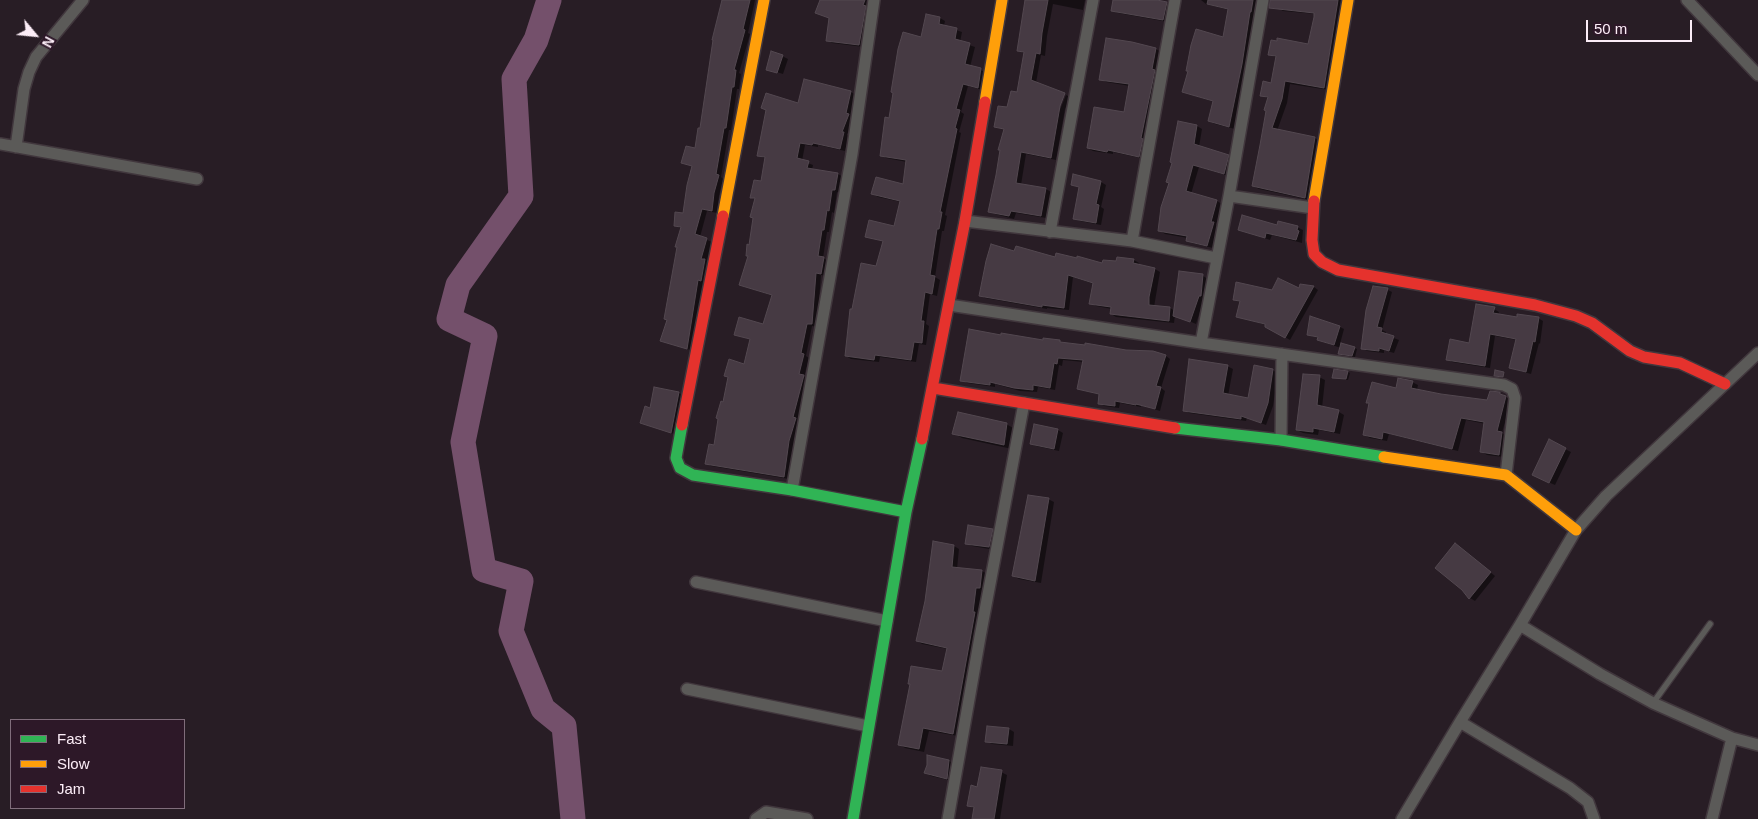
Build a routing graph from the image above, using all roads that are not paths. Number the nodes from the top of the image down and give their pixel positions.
1 (83, 0) edge
2 (764, 0) edge
3 (874, 0) edge
4 (1002, 0) edge
5 (1092, 0) edge
6 (1175, 0) edge
7 (1263, 0) edge
8 (1348, 0) edge
9 (1687, 0) edge
10 (1758, 75) edge
11 (0, 144) edge
12 (16, 147) junction
13 (197, 179) dead end
14 (1229, 196) junction
15 (1313, 208) junction
16 (965, 221) junction
17 (1050, 232) junction
18 (1132, 241) junction
19 (1216, 258) junction
20 (949, 305) junction
21 (1201, 343) junction
22 (1758, 353) edge
23 (1282, 354) junction
24 (1725, 384) junction
25 (933, 388) junction
26 (1024, 403) junction
27 (1281, 440) junction
28 (1506, 475) junction
29 (792, 490) junction
30 (906, 512) junction
31 (1576, 530) junction
32 (696, 582) dead end
33 (887, 620) junction
34 (1710, 624) dead end
35 (1520, 625) junction
36 (687, 689) dead end
37 (1653, 703) junction
38 (1460, 722) junction
39 (868, 726) junction
40 (1732, 738) junction
41 (1758, 745) edge
42 (756, 819) edge
43 (807, 819) edge
44 (853, 819) edge
45 (948, 819) edge
46 (1402, 819) edge
47 (1594, 819) edge
48 (1712, 819) edge

1 - 12 street
2 - 29 street
3 - 29 street
4 - 16 street
5 - 17 street
6 - 18 street
7 - 14 street
8 - 15 street
9 - 10 street
11 - 12 street
12 - 13 street
14 - 15 street
14 - 19 street
15 - 24 street
16 - 17 street
16 - 20 street
17 - 18 street
18 - 19 street
19 - 21 street
20 - 21 street
20 - 25 street
21 - 23 street
22 - 24 street
23 - 27 street
23 - 28 street
24 - 31 street
25 - 26 street
25 - 30 street
26 - 27 street
26 - 45 street
27 - 28 street
28 - 31 street
29 - 30 street
30 - 33 street
31 - 35 street
32 - 33 street
33 - 39 street
34 - 37 lane
35 - 37 street
35 - 38 street
36 - 39 street
37 - 40 street
38 - 46 street
38 - 47 street
39 - 44 street
40 - 41 street
40 - 48 street
42 - 43 street

